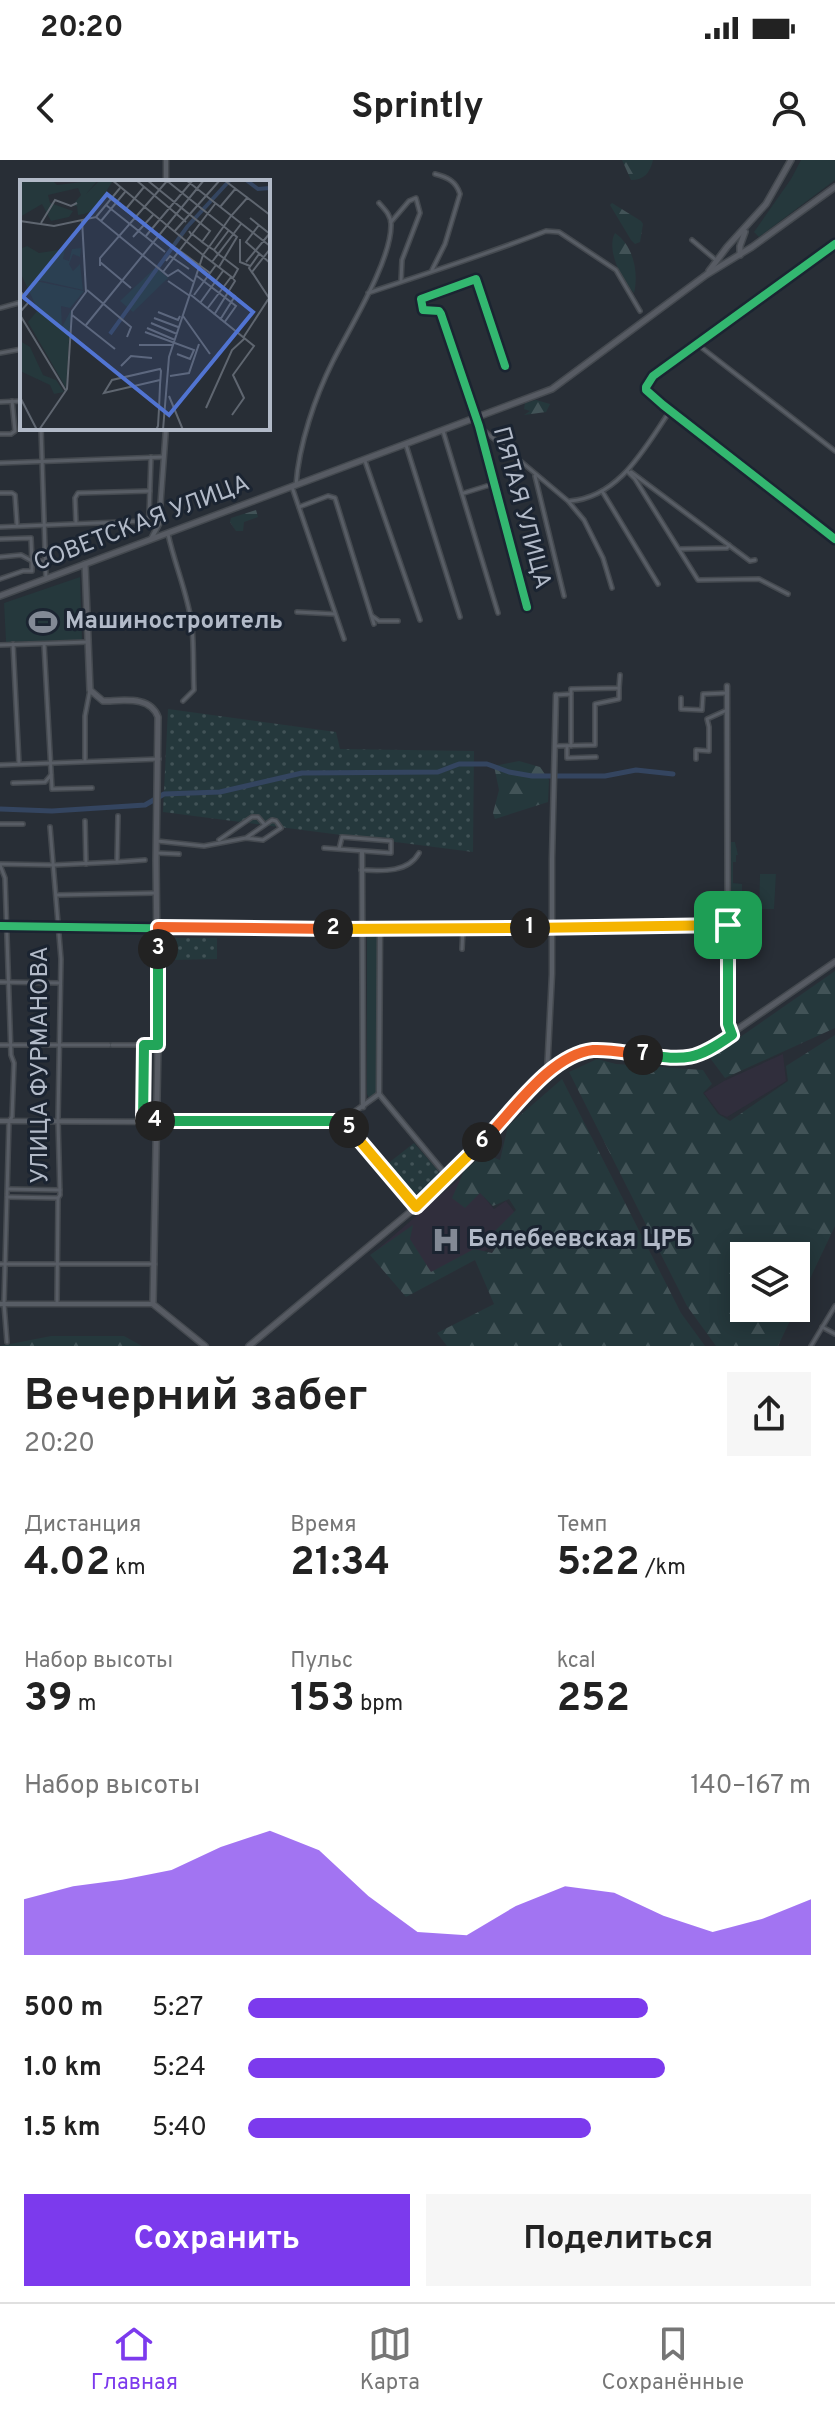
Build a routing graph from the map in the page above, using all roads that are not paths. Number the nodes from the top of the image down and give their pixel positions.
1 (791, 160) edge
2 (435, 174) dead end
3 (835, 187) edge
4 (379, 203) dead end
5 (752, 221) junction
6 (391, 222) junction
7 (692, 240) dead end
8 (835, 244) edge
9 (740, 246) junction
10 (727, 247) junction
11 (752, 247) junction
12 (737, 257) junction
13 (717, 261) junction
14 (432, 270) junction
15 (706, 275) junction
16 (401, 282) junction
17 (368, 293) junction
18 (20, 303) edge
19 (0, 308) edge
20 (640, 311) dead end
21 (697, 344) junction
22 (20, 349) edge
23 (0, 353) edge
24 (505, 366) dead end
25 (12, 401) junction
26 (20, 401) edge
27 (0, 402) edge
28 (670, 411) junction
29 (478, 423) junction
30 (41, 430) edge
31 (166, 430) edge
32 (443, 431) junction
33 (0, 434) edge
34 (406, 445) junction
35 (835, 451) edge
36 (151, 457) junction
37 (165, 457) junction
38 (365, 461) junction
39 (42, 462) junction
40 (0, 463) edge
41 (627, 471) junction
42 (534, 475) junction
43 (493, 484) junction
44 (294, 486) junction
45 (150, 491) junction
46 (602, 491) junction
47 (0, 493) edge
48 (464, 493) junction
49 (568, 501) junction
50 (299, 507) junction
51 (76, 523) junction
52 (44, 524) junction
53 (159, 524) junction
54 (17, 526) junction
55 (0, 527) edge
56 (176, 531) junction
57 (168, 534) junction
58 (0, 538) edge
59 (835, 539) edge
60 (148, 542) junction
61 (729, 545) junction
62 (679, 549) junction
63 (0, 557) edge
64 (755, 560) dead end
65 (32, 561) junction
66 (46, 561) junction
67 (85, 564) junction
68 (0, 579) edge
69 (46, 579) junction
70 (658, 584) dead end
71 (612, 588) dead end
72 (788, 594) dead end
73 (0, 596) edge
74 (564, 596) dead end
75 (527, 607) dead end
76 (297, 612) dead end
77 (498, 613) dead end
78 (335, 614) junction
79 (372, 616) junction
80 (460, 617) dead end
81 (420, 620) dead end
82 (398, 621) dead end
83 (374, 624) dead end
84 (344, 639) dead end
85 (88, 642) junction
86 (13, 644) junction
87 (44, 644) junction
88 (0, 645) edge
89 (620, 675) dead end
90 (727, 686) dead end
91 (619, 688) junction
92 (90, 690) junction
93 (727, 693) junction
94 (571, 694) junction
95 (556, 695) joint
96 (681, 698) dead end
97 (183, 701) dead end
98 (727, 710) junction
99 (556, 746) junction
100 (569, 746) junction
101 (596, 757) dead end
102 (159, 759) junction
103 (696, 759) dead end
104 (85, 761) junction
105 (50, 763) junction
106 (19, 764) junction
107 (0, 765) edge
108 (51, 775) junction
109 (13, 783) dead end
110 (92, 788) dead end
111 (118, 816) dead end
112 (85, 821) dead end
113 (0, 824) edge
114 (23, 824) dead end
115 (264, 824) junction
116 (50, 827) dead end
117 (246, 838) junction
118 (157, 841) junction
119 (215, 842) junction
120 (324, 848) dead end
121 (339, 849) junction
122 (362, 852) junction
123 (157, 853) junction
124 (419, 853) dead end
125 (179, 854) dead end
126 (145, 860) dead end
127 (117, 862) junction
128 (0, 864) edge
129 (86, 864) junction
130 (54, 865) junction
131 (361, 870) junction
132 (156, 893) junction
133 (56, 895) junction
134 (728, 925) junction
135 (3, 926) edge
136 (58, 926) junction
137 (158, 927) junction
138 (364, 928) junction
139 (463, 928) junction
140 (553, 928) junction
141 (380, 929) junction
142 (462, 949) dead end
143 (835, 962) edge
144 (0, 982) edge
145 (9, 982) junction
146 (60, 983) junction
147 (732, 1035) junction
148 (60, 1044) junction
149 (0, 1045) edge
150 (11, 1045) junction
151 (144, 1045) junction
152 (158, 1045) junction
153 (547, 1073) junction
154 (379, 1094) junction
155 (363, 1107) junction
156 (58, 1120) junction
157 (0, 1121) edge
158 (9, 1121) junction
159 (143, 1121) junction
160 (156, 1121) junction
161 (344, 1121) junction
162 (447, 1176) junction
163 (60, 1190) junction
164 (0, 1193) edge
165 (7, 1193) junction
166 (58, 1198) junction
167 (416, 1207) junction
168 (3, 1264) edge
169 (58, 1264) junction
170 (155, 1264) junction
171 (57, 1303) junction
172 (2, 1304) edge
173 (153, 1304) junction
174 (835, 1306) edge
175 (2, 1325) edge
176 (822, 1327) junction
177 (835, 1334) edge
178 (7, 1342) dead end
179 (205, 1346) edge
180 (249, 1346) edge
181 (811, 1346) edge

1 - 5 main road, СОВЕТСКАЯ УЛИЦА
2 - 14 street
3 - 11 main road
4 - 6 street
5 - 9 main road, СОВЕТСКАЯ УЛИЦА
5 - 10 main road, СОВЕТСКАЯ УЛИЦА
6 - 16 street
6 - 17 street
7 - 13 street
8 - 21 street
9 - 10 main road
9 - 11 main road
9 - 12 main road, СОВЕТСКАЯ УЛИЦА
10 - 12 main road
10 - 13 main road, СОВЕТСКАЯ УЛИЦА
11 - 12 main road
12 - 15 main road, СОВЕТСКАЯ УЛИЦА
13 - 15 main road, СОВЕТСКАЯ УЛИЦА
14 - 16 street
14 - 20 street
15 - 29 main road, СОВЕТСКАЯ УЛИЦА
16 - 17 street
17 - 44 street
18 - 19 street
21 - 28 street
21 - 35 street
22 - 23 street
24 - 29 street, ПЯТАЯ УЛИЦА
25 - 26 street
25 - 27 street
25 - 33 street
28 - 41 street
28 - 59 street
29 - 32 main road, СОВЕТСКАЯ УЛИЦА
29 - 42 street
29 - 43 street, ПЯТАЯ УЛИЦА
30 - 39 street
31 - 37 street
32 - 34 main road, СОВЕТСКАЯ УЛИЦА
32 - 48 street
34 - 38 main road, СОВЕТСКАЯ УЛИЦА
34 - 80 street
36 - 37 street
36 - 39 street
36 - 45 street
37 - 53 street
38 - 44 main road, СОВЕТСКАЯ УЛИЦА
38 - 81 street
39 - 40 street
39 - 52 street
41 - 46 street
41 - 61 street
41 - 62 street
42 - 49 street
42 - 74 street
43 - 48 street
43 - 75 street, ПЯТАЯ УЛИЦА
44 - 50 street
44 - 56 main road, СОВЕТСКАЯ УЛИЦА
45 - 51 street
45 - 51 street
46 - 49 street
46 - 70 street
47 - 54 street
48 - 77 street
49 - 71 street
50 - 78 street
50 - 79 street
51 - 52 street
52 - 54 street
52 - 66 street
53 - 56 street
53 - 60 street
54 - 55 street
56 - 57 main road, СОВЕТСКАЯ УЛИЦА
57 - 60 main road, СОВЕТСКАЯ УЛИЦА
57 - 97 street
58 - 65 street
60 - 67 main road, СОВЕТСКАЯ УЛИЦА
61 - 62 street
61 - 64 street
62 - 72 street
63 - 65 street
65 - 66 street
65 - 68 street
66 - 69 street
67 - 69 main road, СОВЕТСКАЯ УЛИЦА
67 - 85 main road
69 - 73 main road, СОВЕТСКАЯ УЛИЦА
76 - 78 street
78 - 84 street
79 - 82 street
79 - 83 street
85 - 87 street
85 - 92 main road
86 - 87 street
86 - 88 street
86 - 106 street
87 - 105 street
89 - 91 street
90 - 93 street
91 - 94 street
91 - 100 street
92 - 102 main road
92 - 104 street
93 - 96 street
93 - 98 street
94 - 95 street
94 - 100 street
95 - 99 street
98 - 103 street
98 - 134 street
99 - 100 street
99 - 140 street
100 - 101 street
102 - 104 street
102 - 118 main road
104 - 105 street
105 - 106 street
105 - 108 street
106 - 107 street
108 - 109 street
108 - 110 street
111 - 127 street
112 - 129 street
113 - 114 street
115 - 117 street
115 - 117 street
115 - 119 street
116 - 130 street, УЛИЦА ФУРМАНОВА
117 - 119 street
118 - 119 street
118 - 123 main road
120 - 121 street
121 - 122 street
121 - 122 street
122 - 131 street
123 - 125 street
123 - 132 main road
124 - 131 street
126 - 127 street
127 - 129 street
128 - 130 street
128 - 135 street
129 - 130 street
130 - 133 street, УЛИЦА ФУРМАНОВА
131 - 138 street
132 - 133 street
132 - 137 main road
133 - 136 street, УЛИЦА ФУРМАНОВА
134 - 140 street
134 - 147 street
135 - 136 street
135 - 145 street
136 - 137 street
136 - 146 street, УЛИЦА ФУРМАНОВА
137 - 138 street
137 - 152 main road
138 - 141 street
138 - 155 street
139 - 140 street
139 - 141 street
139 - 142 street
140 - 153 street
141 - 154 street
143 - 147 main road
144 - 145 street
145 - 146 street
145 - 150 street
146 - 148 street, УЛИЦА ФУРМАНОВА
147 - 153 main road
148 - 150 street
148 - 151 street
148 - 156 street, УЛИЦА ФУРМАНОВА
149 - 150 street
150 - 158 street
151 - 152 street
151 - 159 street
152 - 160 main road
153 - 162 main road
154 - 155 street
154 - 162 street
155 - 161 street
156 - 158 street
156 - 159 street
156 - 163 street, УЛИЦА ФУРМАНОВА
157 - 158 street
158 - 165 street
159 - 160 street
160 - 161 street
160 - 170 main road
161 - 167 street
162 - 167 main road
163 - 165 street
163 - 166 street, УЛИЦА ФУРМАНОВА
164 - 165 street
165 - 166 street
165 - 168 street
166 - 169 street, УЛИЦА ФУРМАНОВА
167 - 180 main road
168 - 169 street
168 - 172 street
169 - 170 street
169 - 171 street, УЛИЦА ФУРМАНОВА
170 - 173 main road
171 - 172 street
171 - 173 street
172 - 175 street
173 - 179 main road
174 - 176 street
175 - 178 street
176 - 177 street
176 - 181 street

